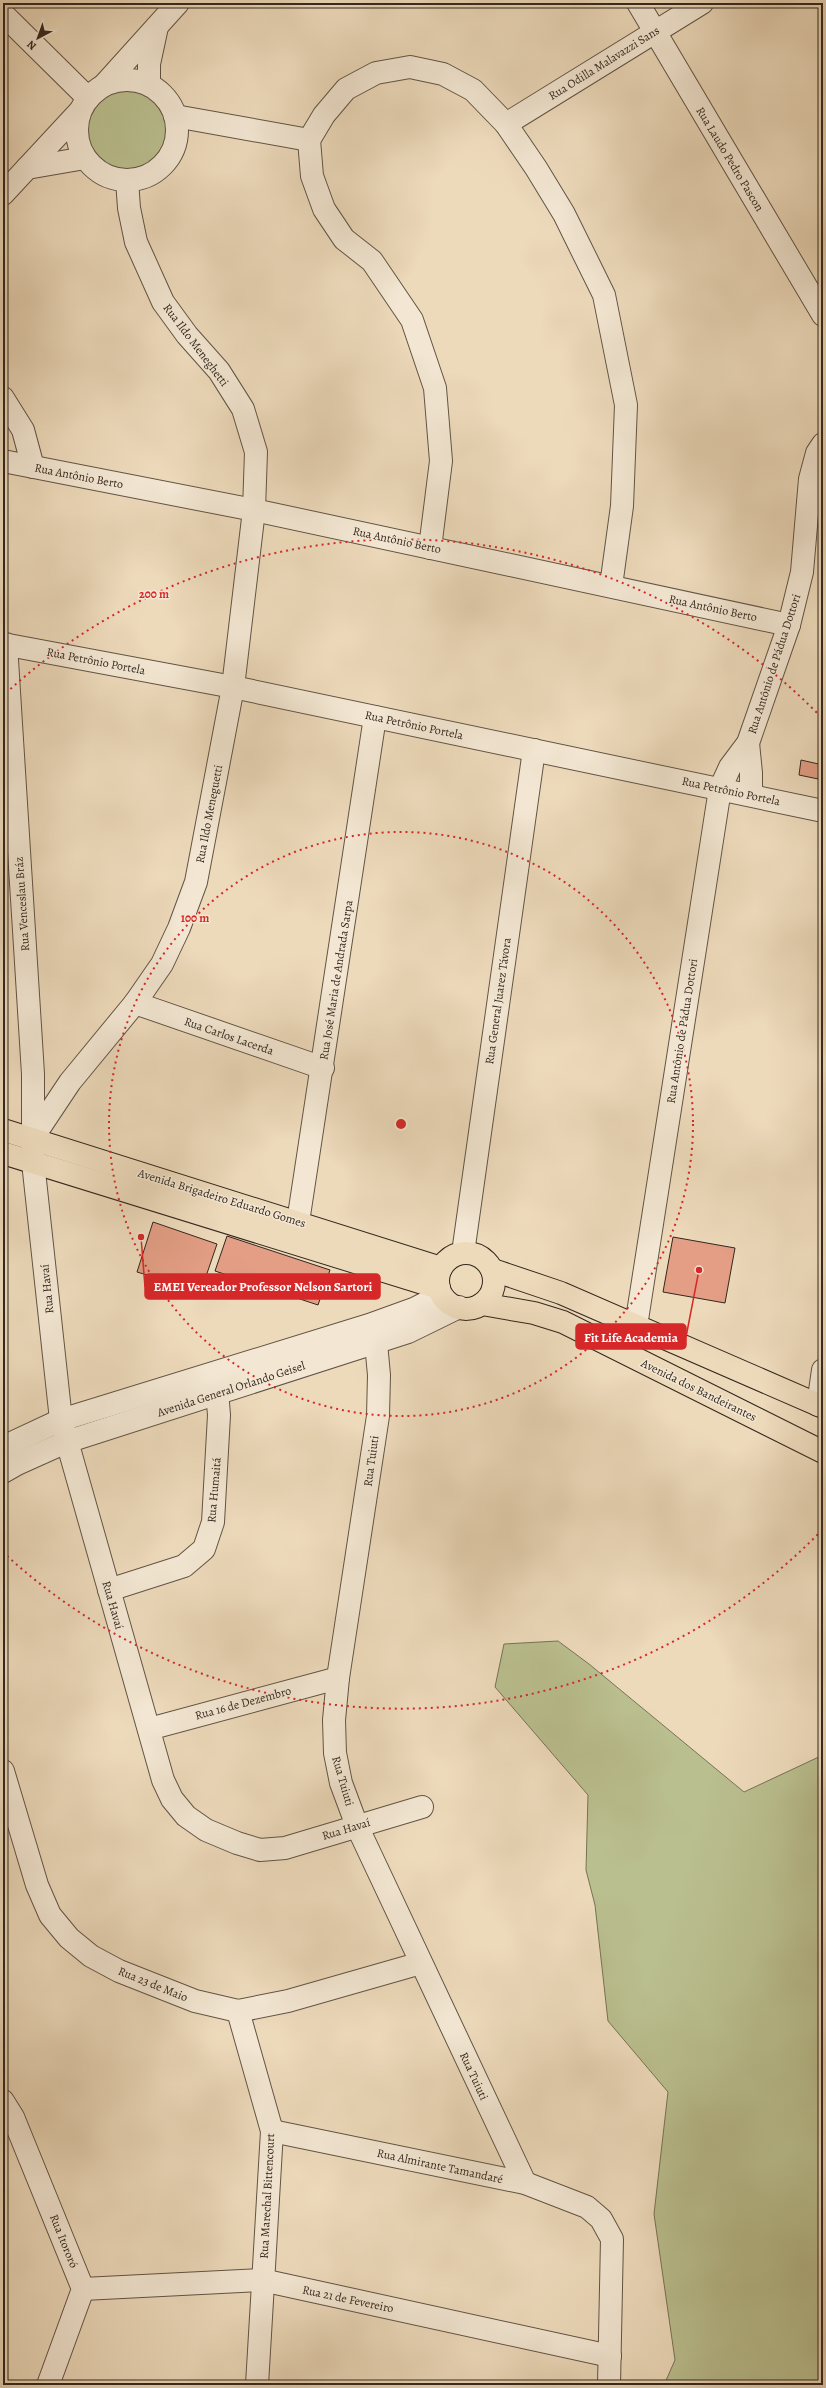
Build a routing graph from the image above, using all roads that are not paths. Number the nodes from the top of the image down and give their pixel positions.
1 (178, 3) edge
2 (638, 3) edge
3 (702, 3) edge
4 (3, 14) edge
5 (157, 26) junction
6 (655, 32) junction
7 (150, 86) junction
8 (90, 98) junction
9 (175, 116) junction
10 (506, 124) junction
11 (309, 140) junction
12 (85, 158) junction
13 (27, 168) junction
14 (127, 180) junction
15 (3, 194) edge
16 (823, 314) edge
17 (3, 398) edge
18 (823, 444) edge
19 (3, 461) edge
20 (33, 467) junction
21 (254, 510) junction
22 (430, 548) junction
23 (611, 586) junction
24 (789, 624) junction
25 (4, 644) edge
26 (233, 687) junction
27 (375, 716) junction
28 (748, 743) junction
29 (534, 750) junction
30 (720, 789) junction
31 (750, 795) junction
32 (823, 811) edge
33 (135, 1003) junction
34 (323, 1068) junction
35 (33, 1074) junction
36 (70, 1082) junction
37 (3, 1130) edge
38 (32, 1139) junction
39 (3, 1153) edge
40 (33, 1162) junction
41 (295, 1232) junction
42 (462, 1253) junction
43 (493, 1270) junction
44 (445, 1289) junction
45 (482, 1304) junction
46 (636, 1326) junction
47 (376, 1343) junction
48 (823, 1370) edge
49 (216, 1382) junction
50 (820, 1406) edge
51 (61, 1420) junction
52 (66, 1442) junction
53 (3, 1447) edge
54 (823, 1452) edge
55 (3, 1472) edge
56 (108, 1590) junction
57 (338, 1678) junction
58 (149, 1729) junction
59 (3, 1771) edge
60 (422, 1807) dead end
61 (357, 1826) junction
62 (421, 1963) junction
63 (238, 2011) junction
64 (3, 2101) edge
65 (272, 2131) junction
66 (525, 2183) junction
67 (262, 2280) junction
68 (83, 2289) junction
69 (610, 2356) junction
70 (48, 2385) edge
71 (257, 2385) edge
72 (609, 2385) edge

1 - 5 street
2 - 6 street, Rua Laudo Pedro Pascon
3 - 6 street, Rua Odilla Malavazzi Sans
4 - 8 street
5 - 7 street
5 - 8 street
6 - 10 street, Rua Odilla Malavazzi Sans
6 - 16 street, Rua Laudo Pedro Pascon
7 - 8 street
7 - 9 street
8 - 12 street
8 - 13 street
9 - 11 street
9 - 14 street
10 - 11 street
10 - 23 street
11 - 22 street
12 - 13 street
12 - 14 street
13 - 15 street
14 - 21 street, Rua Ildo Meneghetti
17 - 20 street
18 - 24 street, Rua Antônio de Pádua Dottori
19 - 20 street, Rua Antônio Berto
20 - 21 street, Rua Antônio Berto
21 - 22 street, Rua Antônio Berto
21 - 26 street, Rua Ildo Meneguetti
22 - 23 street, Rua Antônio Berto
23 - 24 street, Rua Antônio Berto
24 - 28 street, Rua Antônio de Pádua Dottori
25 - 26 street, Rua Petrônio Portela
25 - 35 street, Rua Venceslau Bráz
26 - 27 street, Rua Petrônio Portela
26 - 33 street, Rua Ildo Meneguetti
27 - 29 street, Rua Petrônio Portela
27 - 34 street, Rua José Maria de Andrada Sarpa
28 - 30 street, Rua Antônio de Pádua Dottori
28 - 31 street, Rua Antônio de Pádua Dottori
29 - 30 street, Rua Petrônio Portela
29 - 42 street, Rua General Juarez Távora
30 - 31 street, Rua Petrônio Portela
30 - 46 street, Rua Antônio de Pádua Dottori
31 - 32 street, Rua Petrônio Portela
33 - 34 street, Rua Carlos Lacerda
33 - 36 street, Rua Ildo Meneguetti
34 - 41 street, Rua José Maria de Andrada Sarpa
35 - 36 street
35 - 38 street, Rua Venceslau Bráz
36 - 38 street, Rua Ildo Meneguetti
37 - 38 main road, Avenida Brigadeiro Eduardo Gomes
38 - 40 street, Rua Havaí
38 - 41 main road, Avenida Brigadeiro Eduardo Gomes
39 - 40 main road, Avenida Brigadeiro Eduardo Gomes
40 - 41 main road, Avenida Brigadeiro Eduardo Gomes
40 - 51 street, Rua Havaí
41 - 44 main road, Avenida Brigadeiro Eduardo Gomes
42 - 43 main road
42 - 44 main road
43 - 45 main road
43 - 46 main road
44 - 45 main road
44 - 47 street, Avenida General Orlando Geisel
44 - 49 street, Avenida General Orlando Geisel
45 - 54 main road, Avenida dos Bandeirantes
46 - 50 main road
47 - 49 street, Avenida General Orlando Geisel
47 - 57 street, Rua Tuiuti
48 - 50 street
49 - 51 street, Avenida General Orlando Geisel
49 - 52 street, Avenida General Orlando Geisel
49 - 56 street, Rua Humaitá
51 - 52 street, Rua Havaí
51 - 53 street, Avenida General Orlando Geisel
52 - 55 street, Avenida General Orlando Geisel
52 - 56 street, Rua Havaí
56 - 58 street, Rua Havaí
57 - 58 street, Rua 16 de Dezembro
57 - 61 street, Rua Tuiuti
58 - 61 street, Rua Havaí
59 - 63 street, Rua 23 de Maio
60 - 61 street, Rua Havaí
61 - 62 street, Rua Tuiuti
62 - 63 street, Rua 23 de Maio
62 - 66 street, Rua Tuiuti
63 - 65 street, Rua Marechal Bittencourt
64 - 68 street, Rua Itororó
65 - 66 street, Rua Almirante Tamandaré
65 - 67 street, Rua Marechal Bittencourt
66 - 69 street, Rua Almirante Tamandaré
67 - 68 street, Rua 21 de Fevereiro
67 - 69 street, Rua 21 de Fevereiro
67 - 71 street, Rua Marechal Bittencourt
68 - 70 street
69 - 72 street

